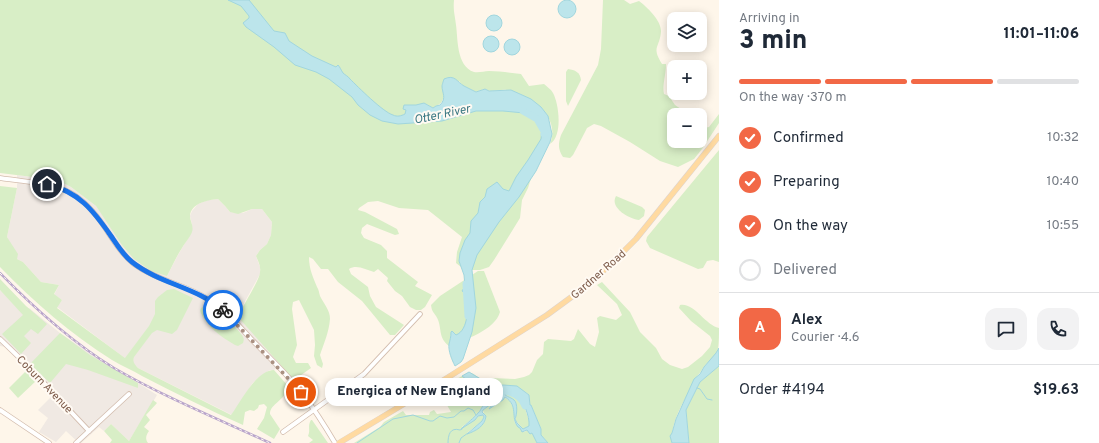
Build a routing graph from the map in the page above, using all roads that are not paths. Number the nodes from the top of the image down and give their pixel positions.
1 (719, 136) edge
2 (0, 178) edge
3 (420, 314) dead end
4 (0, 339) edge
5 (129, 394) dead end
6 (0, 410) edge
7 (314, 410) junction
8 (89, 431) junction
9 (283, 432) dead end
10 (49, 443) edge
11 (76, 443) edge
12 (335, 443) edge
13 (339, 443) edge

1 - 13 main road, Gardner Road
2 - 7 street
3 - 7 street
4 - 8 street, Coburn Avenue
5 - 8 street
6 - 10 street
7 - 9 street
7 - 12 street
8 - 11 street

